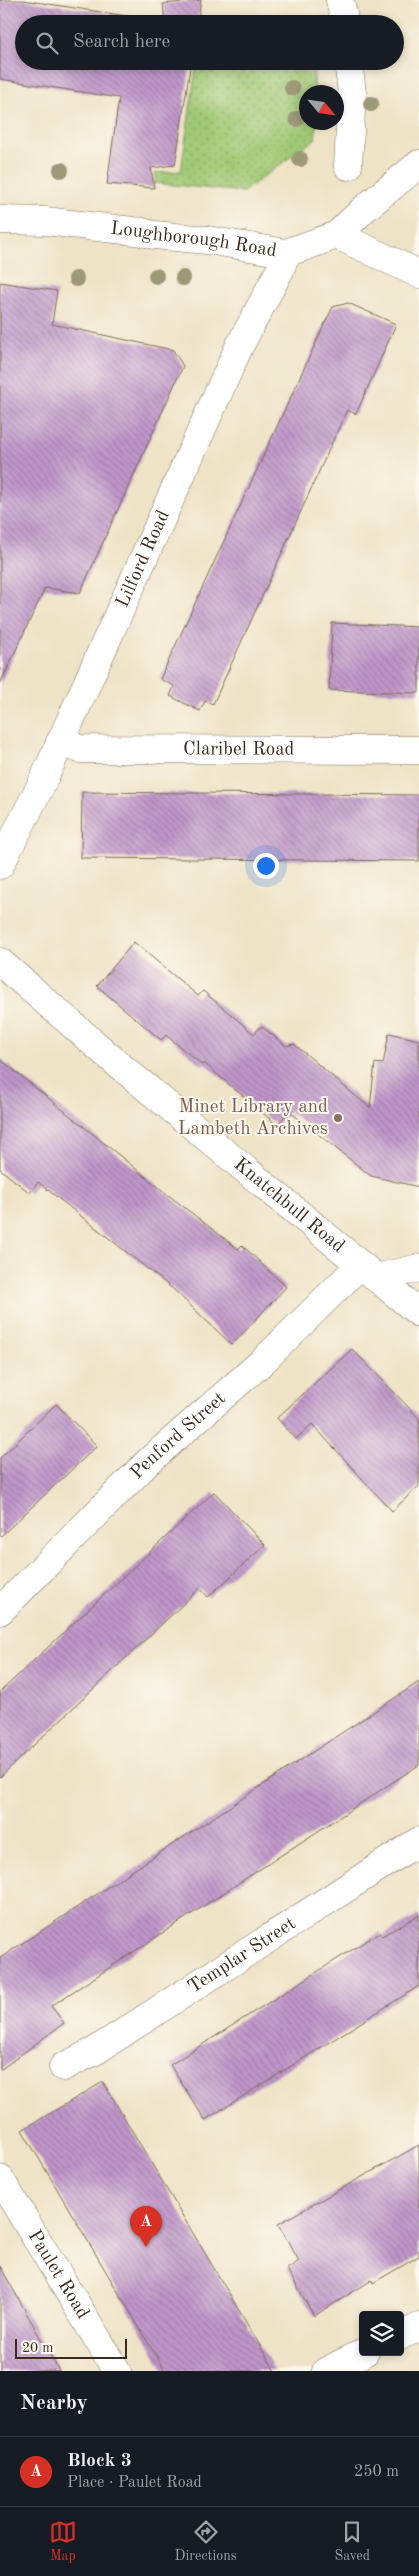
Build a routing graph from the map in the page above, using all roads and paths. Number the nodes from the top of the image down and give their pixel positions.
1 (340, 0) edge
2 (343, 15) edge
3 (349, 70) edge
4 (419, 164) edge
5 (348, 166) dead end
6 (0, 220) edge
7 (337, 235) junction
8 (286, 253) junction
9 (419, 274) edge
10 (60, 742) junction
11 (419, 750) edge
12 (0, 865) edge
13 (0, 962) edge
14 (419, 1268) edge
15 (368, 1271) junction
16 (419, 1313) edge
17 (0, 1611) edge
18 (419, 1841) edge
19 (63, 2067) dead end
20 (0, 2179) edge
21 (419, 2327) edge
22 (404, 2334) edge
23 (359, 2355) edge
24 (117, 2371) edge
25 (326, 2371) edge

1 - 2 street
3 - 5 street
4 - 7 street, Loughborough Road
6 - 8 street, Loughborough Road
7 - 8 street, Loughborough Road
7 - 9 street
8 - 10 street, Lilford Road
10 - 11 street, Claribel Road
10 - 12 street, Lilford Road
13 - 15 street, Knatchbull Road
14 - 15 street
15 - 16 street, Knatchbull Road
15 - 17 street, Penford Street
18 - 19 street, Templar Street
20 - 24 street, Paulet Road
21 - 22 street
23 - 25 street

